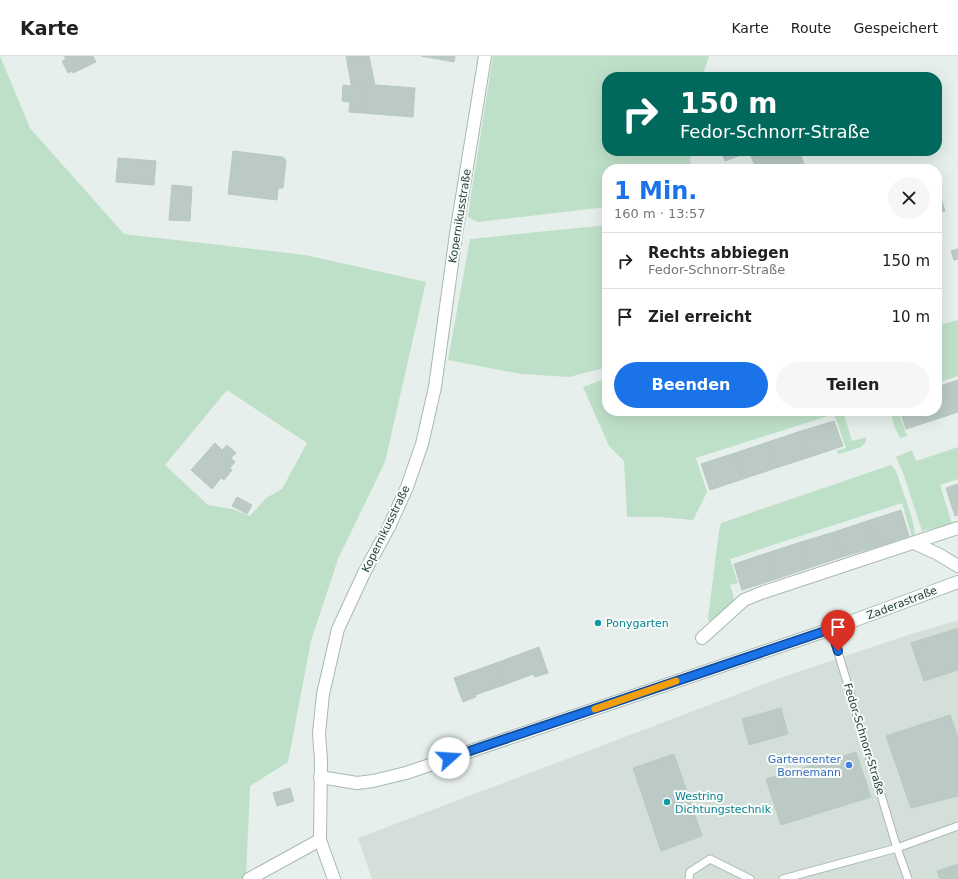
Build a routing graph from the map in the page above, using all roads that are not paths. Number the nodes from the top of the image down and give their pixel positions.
1 (485, 56) edge
2 (958, 528) edge
3 (914, 543) junction
4 (958, 566) edge
5 (958, 582) edge
6 (831, 629) junction
7 (702, 638) dead end
8 (320, 777) junction
9 (958, 826) edge
10 (320, 840) junction
11 (897, 848) junction
12 (269, 868) junction
13 (249, 879) edge
14 (262, 879) edge
15 (334, 879) edge
16 (689, 879) edge
17 (750, 879) edge
18 (783, 879) edge
19 (908, 879) edge

1 - 8 street, Kopernikusstraße
2 - 3 street
3 - 4 street
3 - 7 street
5 - 6 street, Zaderastraße
6 - 8 street, Zaderastraße
6 - 11 lane, Fedor-Schnorr-Straße
8 - 10 street, Kopernikusstraße
9 - 11 lane
10 - 12 street
10 - 15 street, Kopernikusstraße
11 - 18 lane
11 - 19 lane, Fedor-Schnorr-Straße
12 - 13 street
12 - 14 lane
16 - 17 lane

